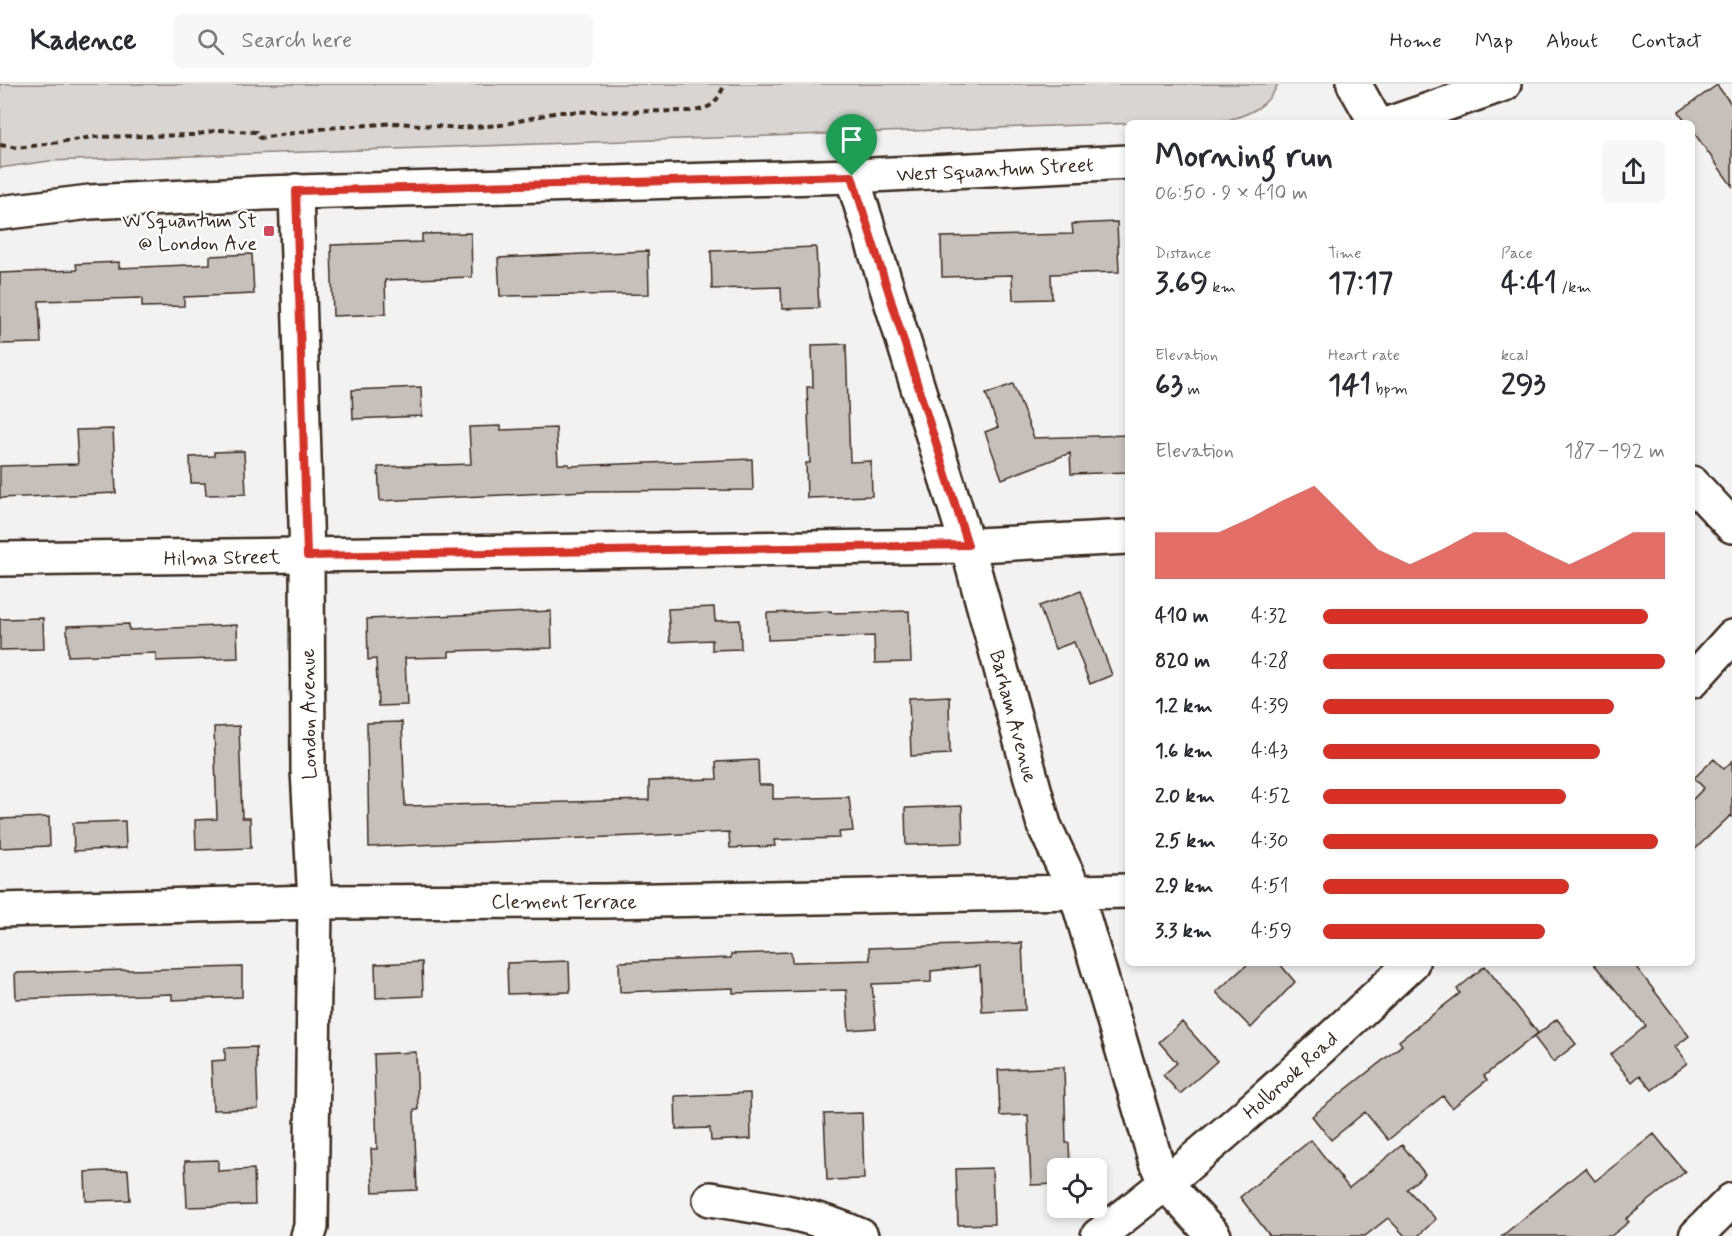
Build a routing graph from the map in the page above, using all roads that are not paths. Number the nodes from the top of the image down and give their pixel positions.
1 (1354, 84) edge
2 (1504, 84) edge
3 (1374, 120) edge
4 (1400, 120) edge
5 (1125, 162) edge
6 (852, 176) junction
7 (296, 191) junction
8 (0, 213) edge
9 (1695, 486) edge
10 (1732, 526) edge
11 (1125, 537) edge
12 (968, 545) junction
13 (307, 556) junction
14 (0, 559) edge
15 (1732, 637) edge
16 (1695, 678) edge
17 (1125, 891) edge
18 (1076, 893) junction
19 (315, 902) junction
20 (0, 909) edge
21 (1409, 966) edge
22 (1166, 1185) junction
23 (710, 1199) dead end
24 (1732, 1200) edge
25 (308, 1236) edge
26 (861, 1236) edge
27 (1098, 1236) edge
28 (1214, 1236) edge
29 (1696, 1236) edge

1 - 3 street
2 - 4 street
5 - 6 street, West Squantum Street
6 - 7 street, West Squantum Street
6 - 12 street, Barham Avenue
7 - 8 street, West Squantum Street
7 - 13 street, London Avenue
9 - 10 street
11 - 12 street, Hilma Street
12 - 13 street, Hilma Street
12 - 18 street, Barham Avenue
13 - 14 street, Hilma Street
13 - 19 street, London Avenue
15 - 16 street
17 - 18 street, Clement Terrace
18 - 19 street, Clement Terrace
18 - 22 street, Barham Avenue
19 - 20 street, Clement Terrace
19 - 25 street, London Avenue
21 - 22 street, Holbrook Road
22 - 27 street, Holbrook Road
22 - 28 street, Barham Avenue
23 - 26 street
24 - 29 street

